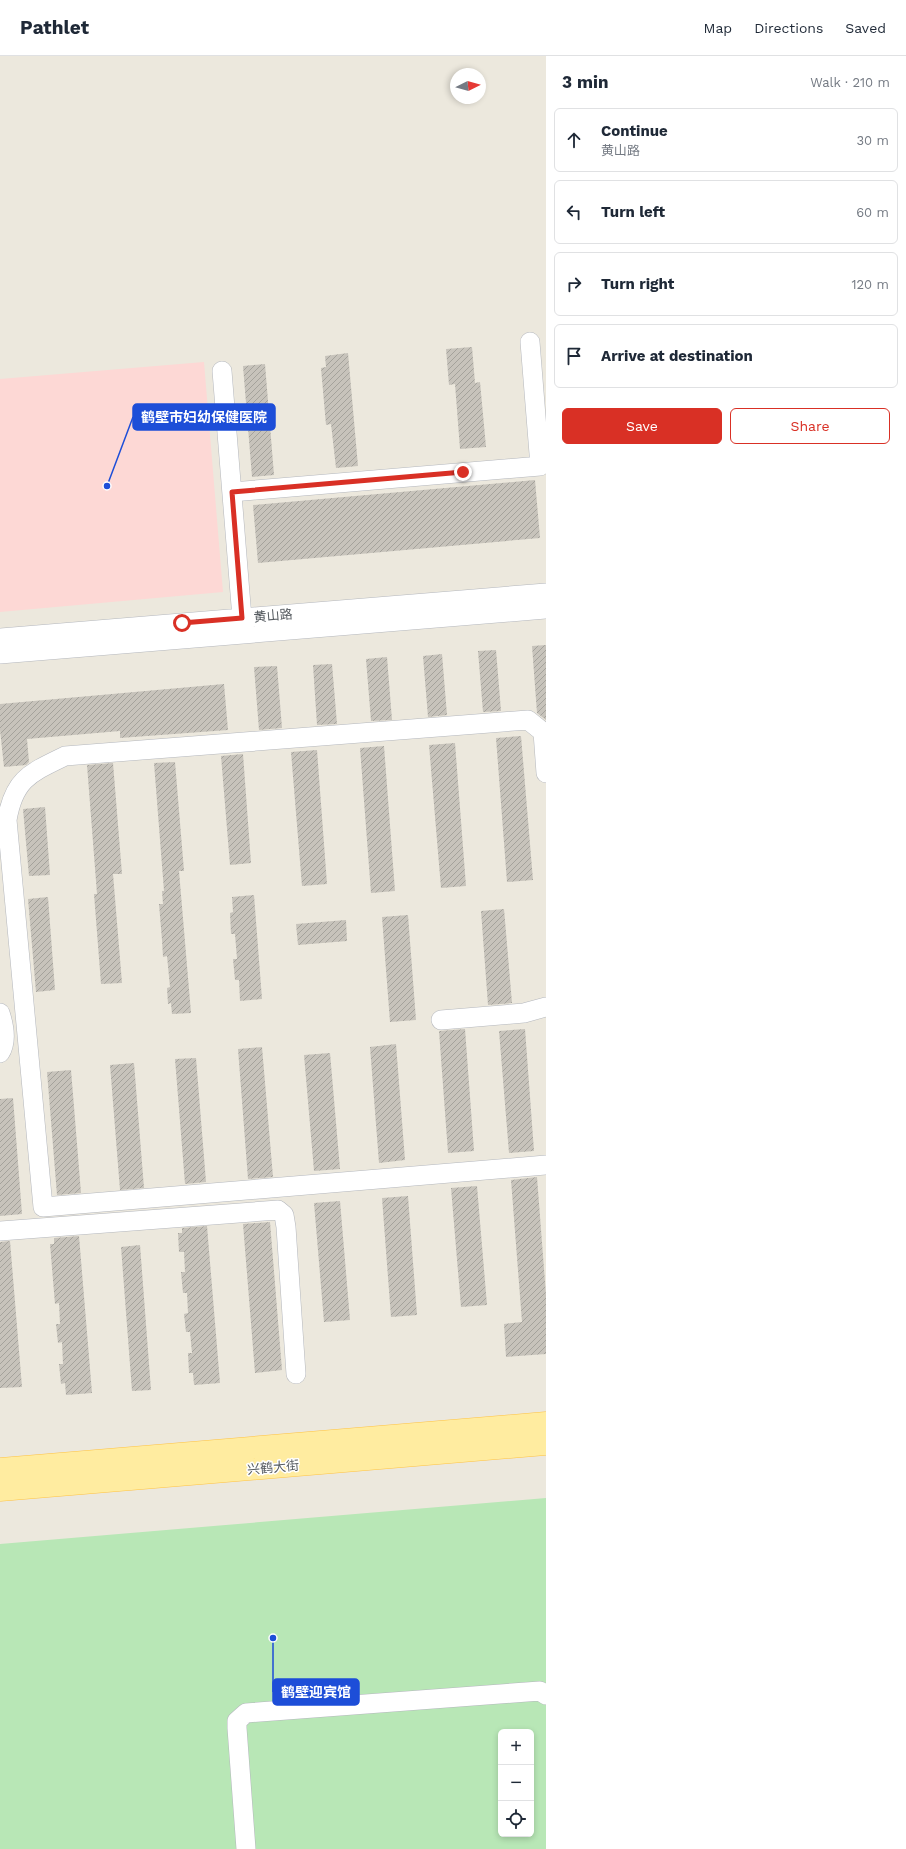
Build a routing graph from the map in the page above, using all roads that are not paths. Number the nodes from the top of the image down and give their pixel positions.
1 (530, 342) dead end
2 (222, 371) dead end
3 (232, 492) junction
4 (546, 593) edge
5 (546, 609) edge
6 (242, 618) junction
7 (0, 638) edge
8 (0, 654) edge
9 (546, 774) edge
10 (546, 1007) edge
11 (0, 1013) edge
12 (441, 1020) dead end
13 (27, 1030) junction
14 (4, 1032) junction
15 (0, 1053) edge
16 (546, 1165) edge
17 (0, 1231) edge
18 (296, 1374) dead end
19 (546, 1423) edge
20 (546, 1444) edge
21 (0, 1469) edge
22 (0, 1490) edge
23 (546, 1694) edge
24 (246, 1849) edge

1 - 3 street
2 - 3 street
3 - 6 street
4 - 6 street, 黄山路
5 - 8 street, 黄山路
6 - 7 street, 黄山路
9 - 13 street
10 - 12 street
11 - 14 street
13 - 14 street
13 - 16 street
14 - 15 street
17 - 18 street
19 - 21 main road, 兴鹤大街
20 - 22 main road, 兴鹤大街
23 - 24 street

